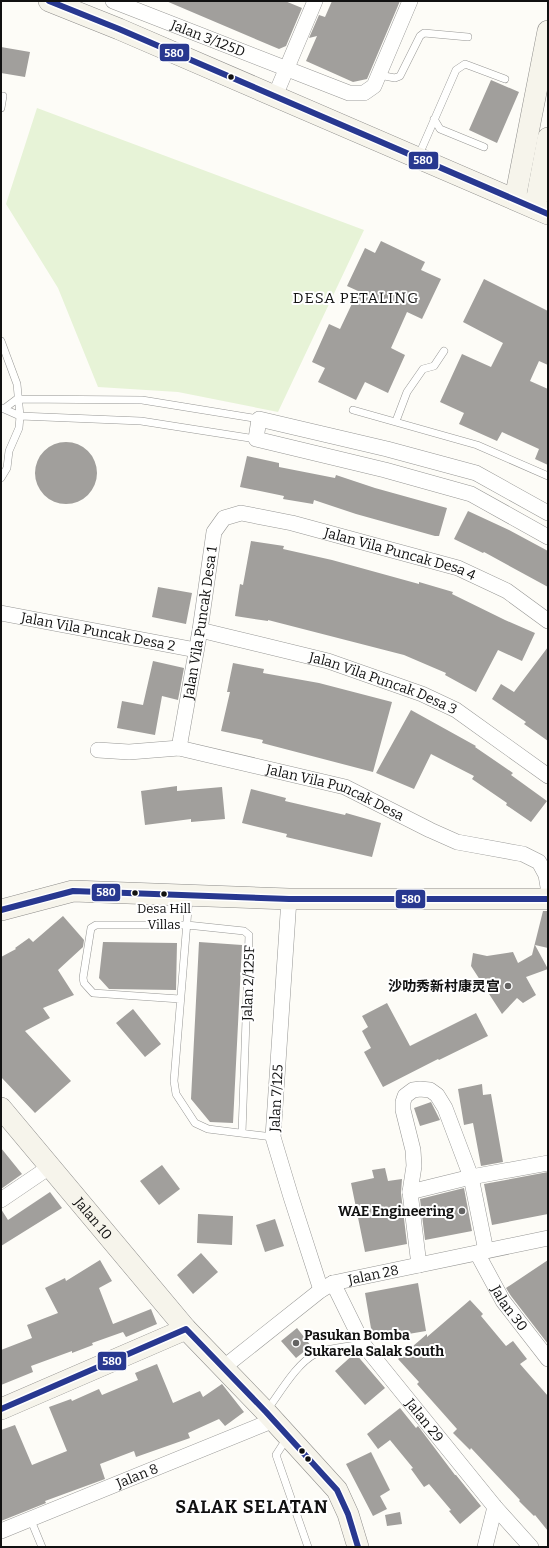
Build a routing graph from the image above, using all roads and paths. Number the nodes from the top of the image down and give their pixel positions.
1 (49, 1) edge
2 (113, 1) edge
3 (315, 1) edge
4 (410, 1) edge
5 (130, 4) edge
6 (119, 29) junction
7 (548, 31) edge
8 (468, 37) dead end
9 (286, 69) junction
10 (379, 75) junction
11 (505, 79) dead end
12 (1, 96) edge
13 (275, 96) junction
14 (1, 108) edge
15 (434, 119) junction
16 (548, 138) edge
17 (484, 147) dead end
18 (418, 157) junction
19 (515, 199) junction
20 (541, 211) edge
21 (1, 341) edge
22 (444, 351) dead end
23 (17, 399) junction
24 (3, 408) edge
25 (353, 410) dead end
26 (20, 416) junction
27 (259, 419) junction
28 (396, 421) junction
29 (256, 439) junction
30 (548, 476) edge
31 (1, 478) edge
32 (242, 513) joint
33 (548, 514) edge
34 (548, 537) edge
35 (1, 613) edge
36 (548, 621) edge
37 (200, 630) junction
38 (196, 650) junction
39 (179, 748) junction
40 (98, 750) dead end
41 (548, 776) edge
42 (548, 886) edge
43 (189, 895) junction
44 (289, 899) junction
45 (548, 899) edge
46 (1, 910) edge
47 (187, 925) junction
48 (180, 999) junction
49 (1, 1108) edge
50 (242, 1132) junction
51 (273, 1137) junction
52 (548, 1163) edge
53 (51, 1166) junction
54 (471, 1177) junction
55 (410, 1192) junction
56 (1, 1200) edge
57 (548, 1238) edge
58 (481, 1252) junction
59 (419, 1265) junction
60 (327, 1287) junction
61 (186, 1329) junction
62 (363, 1344) junction
63 (548, 1359) edge
64 (224, 1367) junction
65 (1, 1409) edge
66 (270, 1416) junction
67 (288, 1437) junction
68 (495, 1507) junction
69 (30, 1518) junction
70 (1, 1531) edge
71 (42, 1547) edge
72 (308, 1547) edge
73 (358, 1547) edge
74 (485, 1547) edge
75 (531, 1547) edge

1 - 6 street
2 - 5 street, Jalan 3/125D
3 - 9 street
4 - 10 street, Jalan 3/125D
5 - 6 street
5 - 9 street, Jalan 3/125D
6 - 13 street
7 - 19 street
8 - 10 lane
9 - 10 street, Jalan 3/125D
9 - 13 street
11 - 15 lane
12 - 14 lane
13 - 18 street
15 - 17 lane
15 - 18 lane
16 - 20 street
18 - 19 street
19 - 20 street
21 - 23 lane
22 - 28 lane
23 - 24 lane
23 - 26 lane
23 - 27 lane
24 - 26 lane
25 - 28 lane
26 - 29 lane
26 - 31 lane
27 - 29 street
27 - 33 street
28 - 30 lane
29 - 34 street
32 - 36 street, Jalan Vila Puncak Desa 4
32 - 37 street, Jalan Vila Puncak Desa 1
35 - 38 street, Jalan Vila Puncak Desa 2
37 - 38 street, Jalan Vila Puncak Desa 1
37 - 41 street, Jalan Vila Puncak Desa 3
38 - 39 street, Jalan Vila Puncak Desa 1
39 - 40 street, Jalan Vila Puncak Desa
39 - 42 street, Jalan Vila Puncak Desa
43 - 44 street
43 - 46 street
43 - 47 lane
44 - 45 street
44 - 51 street, Jalan 7/125
47 - 48 lane
47 - 48 lane, Jalan 2/125F
47 - 50 lane, Jalan 2/125F
48 - 50 lane
49 - 53 street, Jalan 10
50 - 51 lane
51 - 60 street, Jalan 7/125
52 - 54 street
53 - 56 street
53 - 61 street, Jalan 10
54 - 55 street
54 - 55 street, Jalan 30
54 - 58 street, Jalan 30
55 - 59 street
57 - 58 street, Jalan 28
58 - 59 street, Jalan 28
58 - 63 street, Jalan 30
59 - 60 street, Jalan 28
60 - 62 street, Jalan 29
60 - 64 street, Jalan 28
61 - 64 street, Jalan 10
61 - 65 street
62 - 66 lane
62 - 68 street, Jalan 29
64 - 66 street, Jalan 10
66 - 67 street, Jalan 10
66 - 69 street, Jalan 8
67 - 72 lane
67 - 73 street, Jalan 10
68 - 74 street
68 - 75 street, Jalan 29
69 - 70 street, Jalan 8
69 - 71 lane

